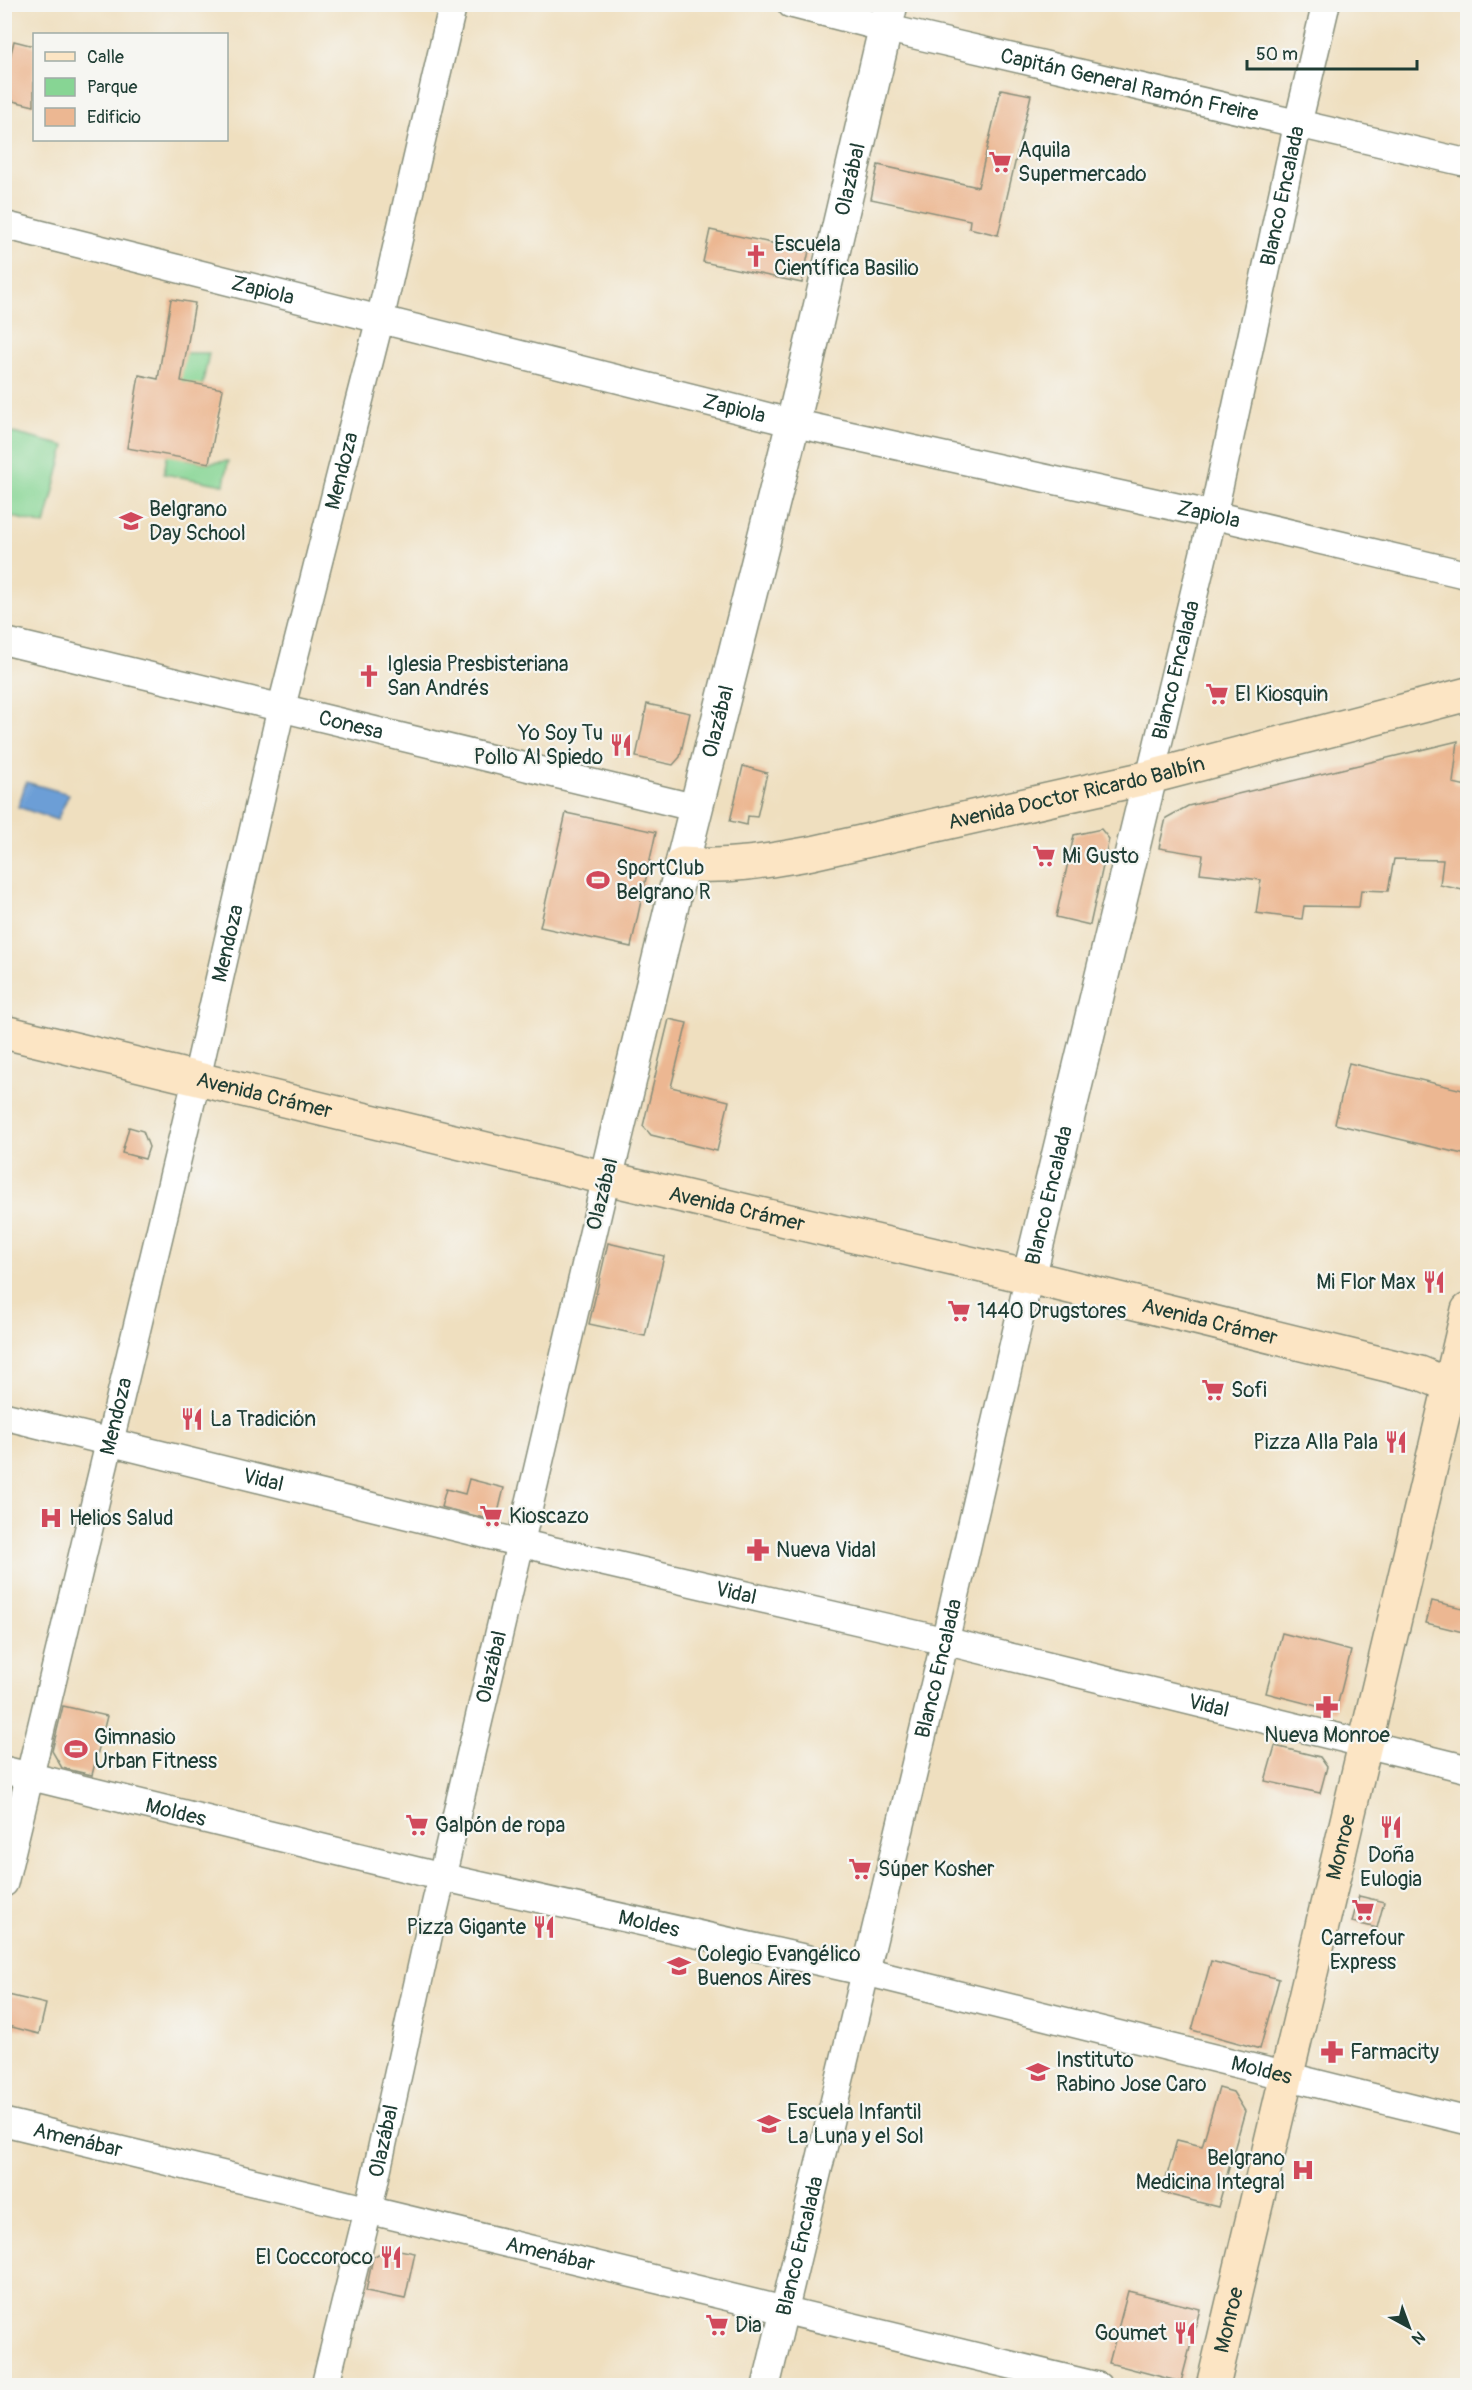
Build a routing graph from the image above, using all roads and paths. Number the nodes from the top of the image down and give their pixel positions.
1 (453, 4) edge
2 (791, 4) edge
3 (1326, 4) edge
4 (888, 16) edge
5 (1298, 123) junction
6 (1467, 163) edge
7 (4, 225) edge
8 (380, 319) junction
9 (794, 423) junction
10 (1213, 515) junction
11 (1467, 575) edge
12 (4, 641) edge
13 (1467, 694) edge
14 (281, 709) junction
15 (1150, 777) junction
16 (696, 808) junction
17 (682, 864) junction
18 (4, 1032) edge
19 (197, 1077) junction
20 (606, 1178) junction
21 (1029, 1277) junction
22 (1467, 1310) edge
23 (1459, 1390) edge
24 (4, 1416) edge
25 (110, 1441) junction
26 (520, 1543) junction
27 (945, 1641) junction
28 (1365, 1744) junction
29 (1467, 1769) edge
30 (17, 1773) edge
31 (442, 1877) junction
32 (4, 1882) edge
33 (866, 1972) junction
34 (1287, 2076) junction
35 (1467, 2121) edge
36 (4, 2122) edge
37 (368, 2211) junction
38 (784, 2311) junction
39 (325, 2385) edge
40 (766, 2385) edge
41 (1098, 2385) edge
42 (1213, 2385) edge

1 - 8 street, Mendoza
2 - 4 street, Capitán General Ramón Freire
3 - 5 street, Blanco Encalada
4 - 5 street, Capitán General Ramón Freire
4 - 9 street, Olazábal
5 - 6 street, Capitán General Ramón Freire
5 - 10 street, Blanco Encalada
7 - 8 street, Zapiola
8 - 9 street, Zapiola
8 - 14 street, Mendoza
9 - 10 street, Zapiola
9 - 16 street, Olazábal
10 - 11 street, Zapiola
10 - 15 street, Blanco Encalada
12 - 14 street, Conesa
13 - 15 main road, Avenida Doctor Ricardo Balbín
14 - 16 street, Conesa
14 - 19 street, Mendoza
15 - 17 main road, Avenida Doctor Ricardo Balbín
15 - 21 street, Blanco Encalada
16 - 17 street, Olazábal
17 - 20 street, Olazábal
18 - 19 main road, Avenida Crámer
19 - 20 main road, Avenida Crámer
19 - 25 street, Mendoza
20 - 21 main road, Avenida Crámer
20 - 26 street, Olazábal
21 - 23 main road, Avenida Crámer
21 - 27 street, Blanco Encalada
22 - 23 main road, Monroe
23 - 28 main road, Monroe
24 - 25 street, Vidal
25 - 26 street, Vidal
25 - 30 street, Mendoza
26 - 27 street, Vidal
26 - 31 street, Olazábal
27 - 28 street, Vidal
27 - 33 street, Blanco Encalada
28 - 29 street, Vidal
28 - 34 main road, Monroe
30 - 31 street, Moldes
30 - 32 street, Mendoza
31 - 33 street, Moldes
31 - 37 street, Olazábal
33 - 34 street, Moldes
33 - 38 street, Blanco Encalada
34 - 35 street, Moldes
34 - 42 main road, Monroe
36 - 37 street, Amenábar
37 - 38 street, Amenábar
37 - 39 street, Olazábal
38 - 40 street, Blanco Encalada
38 - 41 street, Amenábar

